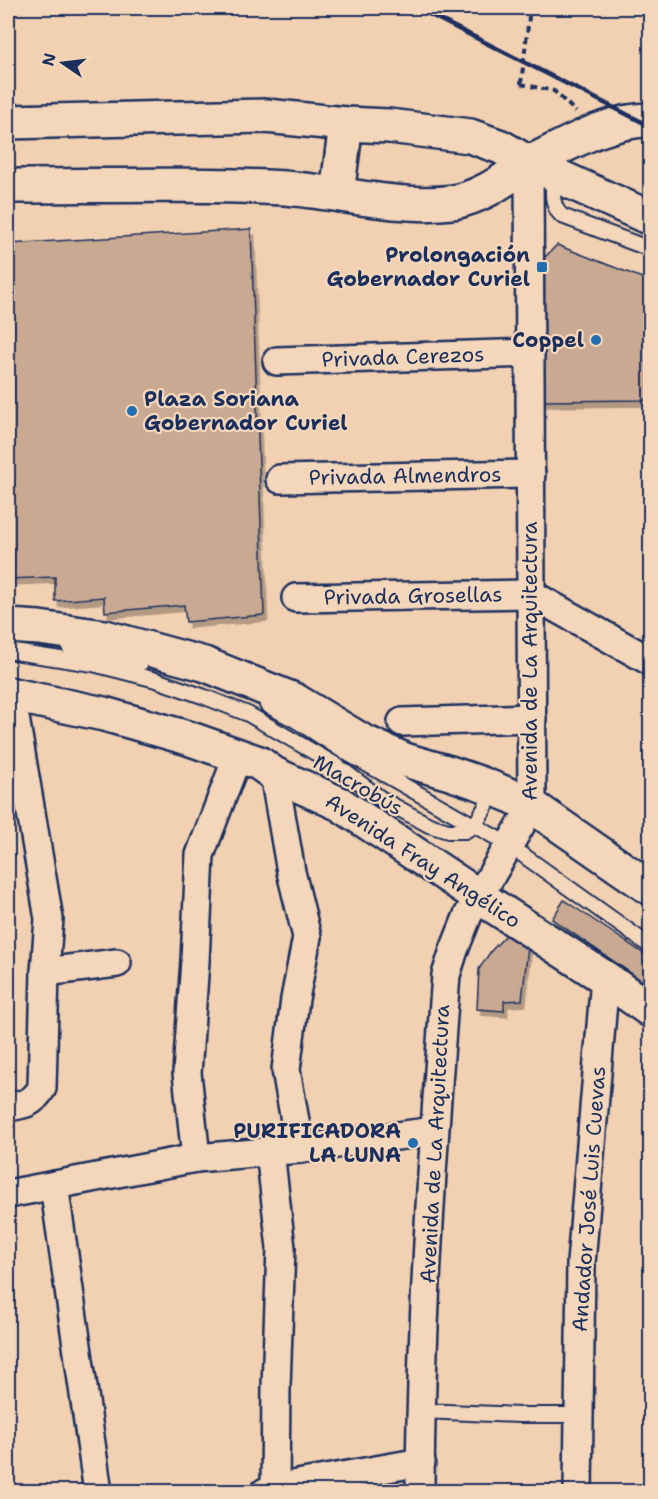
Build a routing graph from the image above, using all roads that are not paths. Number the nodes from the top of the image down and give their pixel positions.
1 (651, 120) edge
2 (8, 123) edge
3 (346, 124) junction
4 (541, 169) junction
5 (8, 186) edge
6 (338, 194) junction
7 (651, 218) edge
8 (651, 249) edge
9 (530, 353) junction
10 (277, 361) dead end
11 (531, 474) junction
12 (280, 479) dead end
13 (531, 594) junction
14 (296, 598) dead end
15 (19, 633) edge
16 (8, 637) edge
17 (51, 644) dead end
18 (8, 651) edge
19 (651, 661) edge
20 (162, 668) dead end
21 (213, 682) dead end
22 (9, 692) edge
23 (532, 718) junction
24 (402, 722) dead end
25 (238, 755) junction
26 (274, 774) junction
27 (482, 784) junction
28 (532, 806) junction
29 (475, 825) junction
30 (509, 845) junction
31 (651, 888) edge
32 (481, 893) junction
33 (651, 946) edge
34 (117, 963) dead end
35 (45, 972) junction
36 (605, 978) junction
37 (651, 999) edge
38 (651, 1010) edge
39 (8, 1107) edge
40 (434, 1131) junction
41 (300, 1149) junction
42 (270, 1151) junction
43 (196, 1158) junction
44 (54, 1185) junction
45 (8, 1194) edge
46 (421, 1411) junction
47 (579, 1416) junction
48 (421, 1462) junction
49 (270, 1490) edge
50 (98, 1491) edge
51 (420, 1491) edge
52 (578, 1491) edge

1 - 4 street
2 - 3 street
3 - 4 street
3 - 6 street
4 - 6 street
4 - 7 street
4 - 8 lane
4 - 9 street, Avenida de La Arquitectura
5 - 6 street
9 - 10 street, Privada Cerezos
9 - 11 street, Avenida de La Arquitectura
11 - 12 street, Privada Almendros
11 - 13 street, Avenida de La Arquitectura
13 - 14 street, Privada Grosellas
13 - 19 street
13 - 23 street, Avenida de La Arquitectura
15 - 16 lane
15 - 27 street
17 - 20 lane
18 - 29 lane
21 - 29 lane, Macrobús
22 - 25 street, Avenida Fray Angélico
22 - 32 lane, Macrobús
22 - 35 street
23 - 24 street
23 - 28 street, Avenida de La Arquitectura
25 - 26 street, Avenida Fray Angélico
25 - 43 street
26 - 32 street, Avenida Fray Angélico
26 - 41 street
27 - 28 street
27 - 29 lane
28 - 30 street, Avenida de La Arquitectura
28 - 31 street
29 - 30 lane, Macrobús
30 - 32 street, Avenida de La Arquitectura
30 - 33 lane, Macrobús
32 - 36 street, Avenida Fray Angélico
32 - 37 lane, Macrobús
32 - 40 street, Avenida de La Arquitectura
34 - 35 street
35 - 39 street
36 - 38 street, Avenida Fray Angélico
36 - 47 street, Andador José Luis Cuevas
40 - 41 street
40 - 46 street, Avenida de La Arquitectura
41 - 42 street
42 - 43 street
42 - 49 street
43 - 44 street
44 - 45 street
44 - 50 street
46 - 47 lane
46 - 48 street, Avenida de La Arquitectura
47 - 52 street, Andador José Luis Cuevas
48 - 49 street
48 - 51 street, Avenida de La Arquitectura

